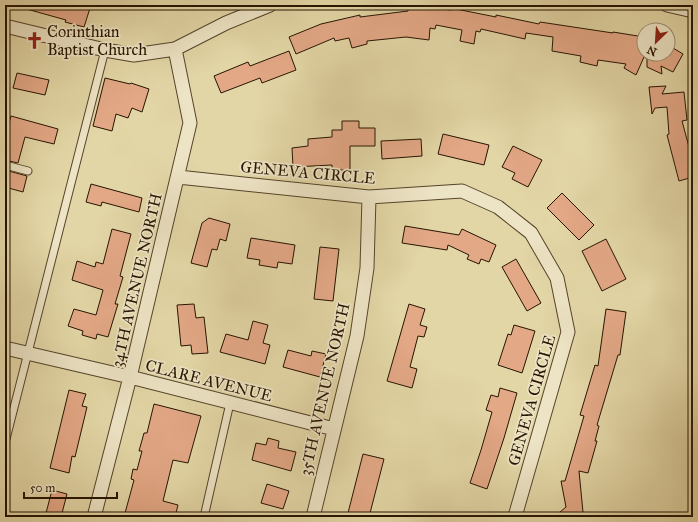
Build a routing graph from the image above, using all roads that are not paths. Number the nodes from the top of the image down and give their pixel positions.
1 (270, 5) edge
2 (667, 5) edge
3 (693, 11) edge
4 (5, 26) edge
5 (174, 49) junction
6 (105, 50) junction
7 (5, 165) edge
8 (28, 171) dead end
9 (178, 177) junction
10 (369, 197) junction
11 (5, 348) edge
12 (28, 354) junction
13 (130, 377) junction
14 (230, 403) junction
15 (334, 429) junction
16 (5, 443) edge
17 (94, 517) edge
18 (204, 517) edge
19 (313, 517) edge
20 (514, 517) edge

1 - 5 street
2 - 3 street
4 - 6 street
5 - 6 street
5 - 9 street, 34TH AVENUE NORTH
6 - 12 lane
7 - 8 lane
9 - 10 street, GENEVA CIRCLE
9 - 13 street, 34TH AVENUE NORTH
10 - 15 street, 35TH AVENUE NORTH
10 - 20 street, GENEVA CIRCLE
11 - 12 street, CLARE AVENUE
12 - 13 street, CLARE AVENUE
12 - 16 lane
13 - 14 street, CLARE AVENUE
13 - 17 street, 34TH AVENUE NORTH
14 - 15 street, CLARE AVENUE
14 - 18 lane
15 - 19 street, 35TH AVENUE NORTH

